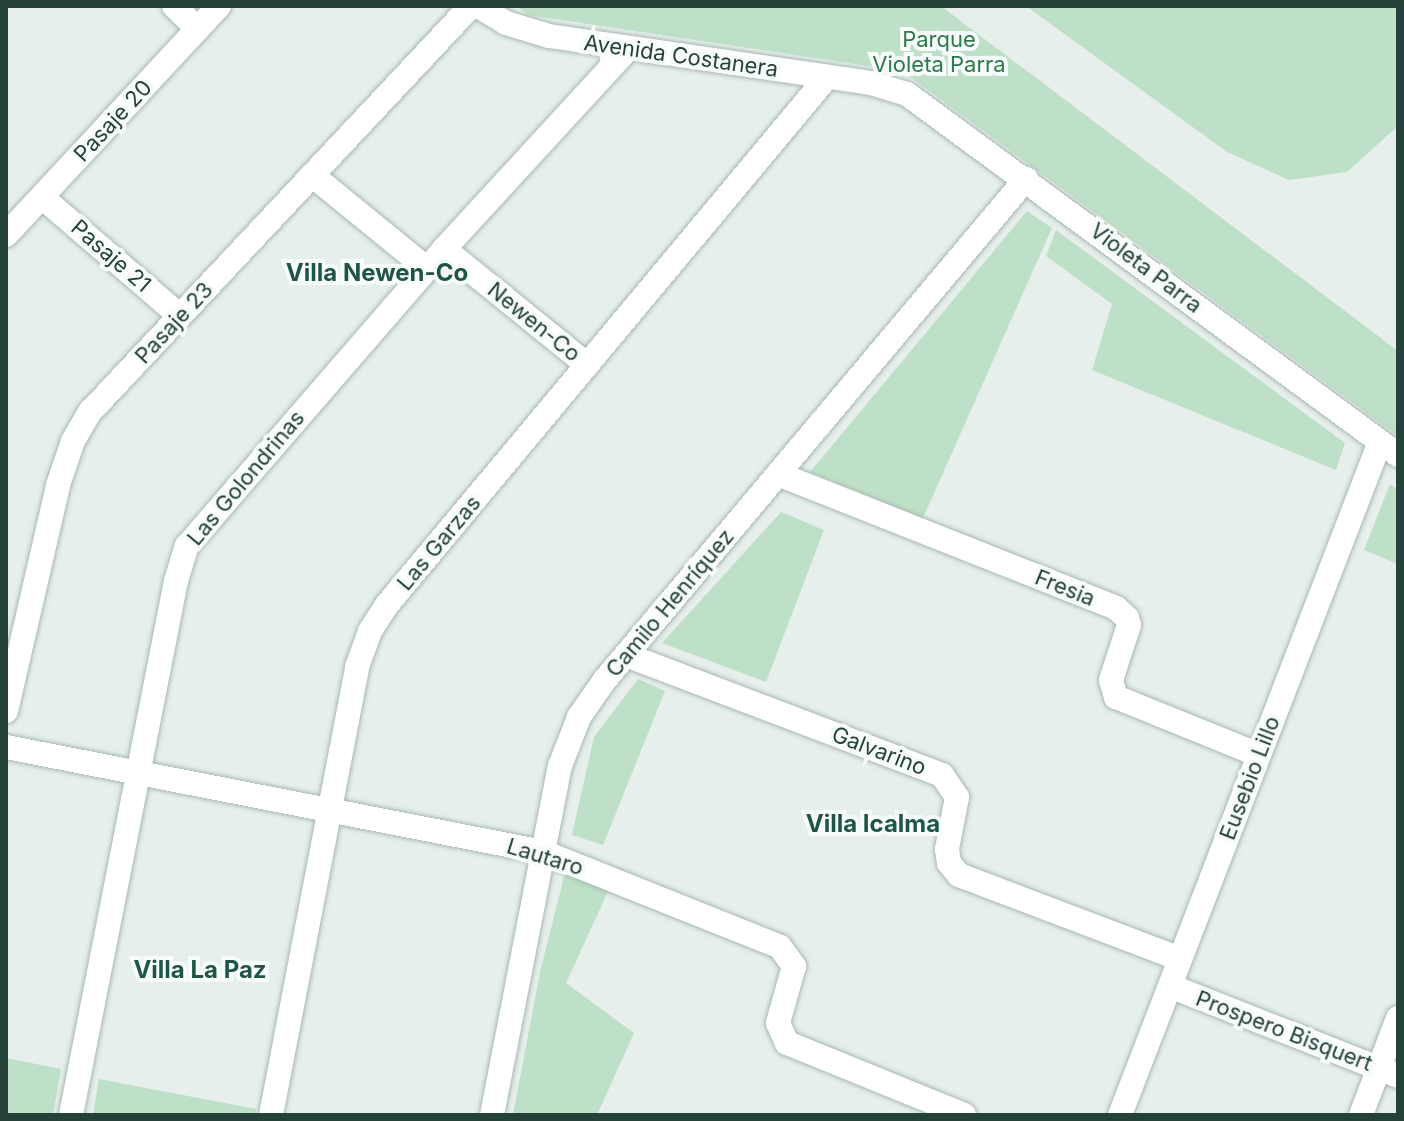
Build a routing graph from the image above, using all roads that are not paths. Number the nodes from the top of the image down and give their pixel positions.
1 (174, 6) edge
2 (219, 6) edge
3 (484, 8) edge
4 (198, 29) junction
5 (629, 48) junction
6 (827, 77) junction
7 (890, 88) joint
8 (312, 175) junction
9 (1026, 179) junction
10 (42, 197) junction
11 (6, 235) edge
12 (444, 249) junction
13 (426, 268) junction
14 (180, 316) junction
15 (587, 365) junction
16 (1389, 448) edge
17 (778, 474) junction
18 (13, 650) edge
19 (626, 655) junction
20 (6, 711) edge
21 (6, 747) edge
22 (1259, 755) junction
23 (138, 773) junction
24 (329, 810) junction
25 (543, 852) junction
26 (1180, 959) junction
27 (1170, 986) junction
28 (1398, 1018) edge
29 (1388, 1072) edge
30 (71, 1115) edge
31 (271, 1115) edge
32 (492, 1115) edge
33 (964, 1115) edge
34 (1120, 1115) edge
35 (1361, 1115) edge

1 - 4 street
2 - 4 street, Pasaje 20
3 - 5 street, Avenida Costanera
3 - 8 street, Pasaje 23
4 - 10 street, Pasaje 20
5 - 6 street, Avenida Costanera
5 - 12 street, Las Golondrinas
6 - 7 street, Avenida Costanera
6 - 15 street, Las Garzas
7 - 9 street, Violeta Parra
8 - 13 street
8 - 14 street, Pasaje 23
9 - 16 street, Violeta Parra
9 - 17 street, Camilo Henríquez
10 - 11 street, Pasaje 20
10 - 14 street, Pasaje 21
12 - 13 street, Las Golondrinas
12 - 15 street, Newen-Co
13 - 23 street, Las Golondrinas
14 - 18 street, Pasaje 23
15 - 24 street, Las Garzas
16 - 22 street, Eusebio Lillo
17 - 19 street, Camilo Henríquez
17 - 22 street, Fresia
18 - 20 street, Pasaje 23
19 - 25 street, Camilo Henríquez
19 - 26 street, Galvarino
21 - 23 street, Lautaro
22 - 26 street, Eusebio Lillo
23 - 24 street, Lautaro
23 - 30 street, Las Golondrinas
24 - 25 street, Lautaro
24 - 31 street, Las Garzas
25 - 32 street, Camilo Henríquez
25 - 33 street, Lautaro
26 - 27 street, Eusebio Lillo
27 - 29 street, Prospero Bisquert
27 - 34 street, Eusebio Lillo
28 - 29 street
29 - 35 street

